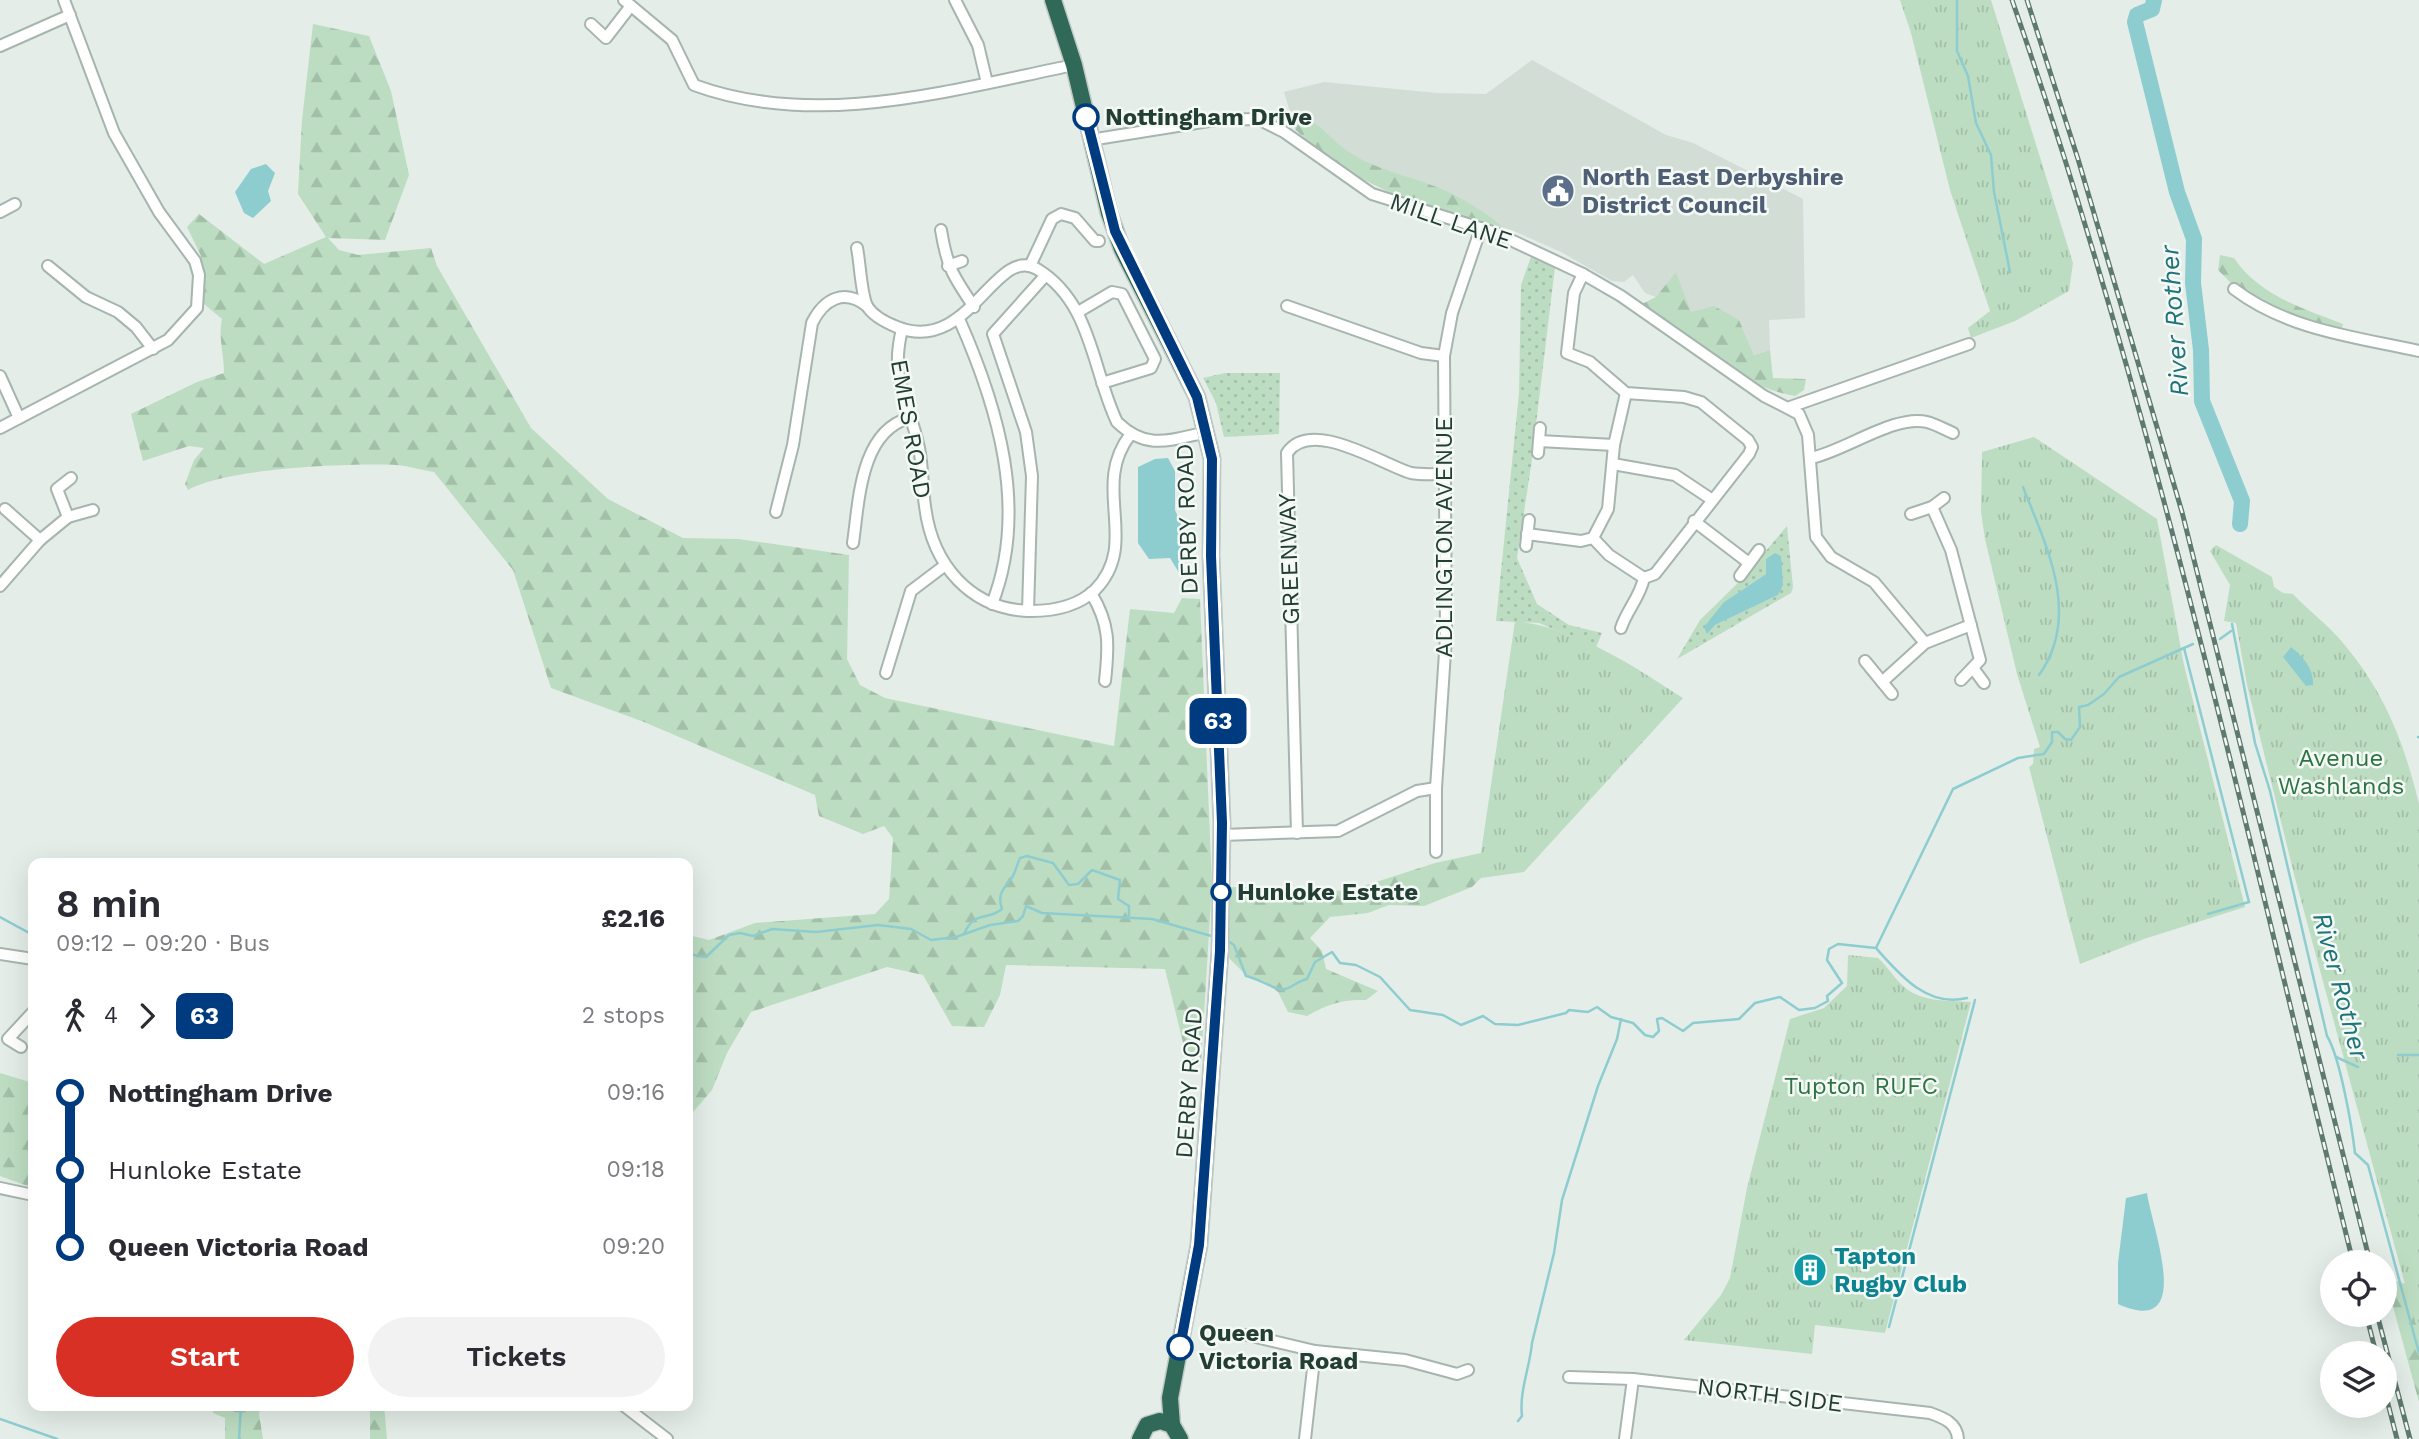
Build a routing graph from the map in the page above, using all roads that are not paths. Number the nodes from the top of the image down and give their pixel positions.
1 (64, 0) edge
2 (955, 0) edge
3 (1053, 0) edge
4 (627, 3) edge
5 (70, 15) junction
6 (591, 24) dead end
7 (0, 46) edge
8 (1074, 65) junction
9 (986, 83) junction
10 (1090, 140) junction
11 (15, 204) dead end
12 (0, 212) edge
13 (1481, 228) junction
14 (941, 230) dead end
15 (1099, 242) dead end
16 (857, 248) dead end
17 (962, 261) dead end
18 (48, 266) dead end
19 (948, 266) junction
20 (1030, 267) junction
21 (1583, 274) junction
22 (1045, 276) junction
23 (2234, 289) dead end
24 (867, 306) junction
25 (1286, 306) dead end
26 (974, 307) junction
27 (1078, 312) junction
28 (959, 319) junction
29 (902, 329) junction
30 (1969, 344) dead end
31 (153, 349) junction
32 (2419, 351) edge
33 (1444, 356) junction
34 (0, 376) edge
35 (1102, 383) junction
36 (1626, 393) junction
37 (1790, 407) junction
38 (1928, 408) dead end
39 (19, 418) junction
40 (909, 418) junction
41 (1927, 422) junction
42 (0, 428) edge
43 (1540, 428) dead end
44 (1207, 432) junction
45 (1952, 433) dead end
46 (1130, 435) junction
47 (1614, 445) junction
48 (1811, 458) junction
49 (1613, 464) junction
50 (1445, 474) junction
51 (71, 478) dead end
52 (1944, 498) dead end
53 (1711, 499) junction
54 (1932, 507) junction
55 (5, 509) dead end
56 (93, 510) dead end
57 (776, 512) dead end
58 (1911, 514) dead end
59 (68, 517) junction
60 (1529, 520) dead end
61 (1694, 521) junction
62 (1527, 534) junction
63 (1593, 538) junction
64 (40, 540) junction
65 (853, 543) dead end
66 (1526, 546) dead end
67 (1759, 550) dead end
68 (1749, 563) junction
69 (944, 566) junction
70 (1740, 576) dead end
71 (1644, 578) junction
72 (0, 586) edge
73 (1091, 593) junction
74 (992, 604) junction
75 (1028, 611) junction
76 (1971, 625) junction
77 (1621, 628) dead end
78 (1925, 643) junction
79 (1865, 661) dead end
80 (1973, 668) junction
81 (886, 673) dead end
82 (1961, 680) dead end
83 (1105, 681) dead end
84 (1882, 682) junction
85 (1984, 682) dead end
86 (1892, 694) dead end
87 (1436, 788) junction
88 (1297, 833) junction
89 (1222, 835) junction
90 (1436, 852) dead end
91 (0, 954) edge
92 (28, 958) edge
93 (28, 1017) edge
94 (21, 1048) dead end
95 (0, 1188) edge
96 (28, 1194) edge
97 (1247, 1335) dead end
98 (1315, 1352) junction
99 (1468, 1370) dead end
100 (1569, 1377) dead end
101 (1633, 1379) junction
102 (1170, 1398) junction
103 (631, 1411) edge
104 (1154, 1422) junction
105 (1179, 1435) edge
106 (667, 1439) edge
107 (1140, 1439) edge
108 (1305, 1439) edge
109 (1625, 1439) edge
110 (1958, 1439) edge

1 - 5 street
2 - 9 street
3 - 8 highway, DERBY ROAD
4 - 6 street
4 - 9 street
5 - 7 street
5 - 31 street
8 - 9 street
8 - 10 highway, DERBY ROAD
10 - 13 street, MILL LANE
10 - 44 highway, DERBY ROAD
11 - 12 street
13 - 21 street, MILL LANE
13 - 33 street, ADLINGTON AVENUE
14 - 19 street
15 - 20 street
16 - 24 street
17 - 19 street
18 - 31 street
19 - 26 street
20 - 22 street
20 - 26 street
21 - 36 street
21 - 37 street, MILL LANE
22 - 27 street
22 - 75 street
23 - 32 street
24 - 29 street
24 - 57 street
25 - 33 street
26 - 28 street
27 - 35 street
27 - 35 street
28 - 29 street
28 - 74 street
29 - 40 street, EMES ROAD
30 - 37 street
31 - 39 street
33 - 50 street, ADLINGTON AVENUE
34 - 39 street
35 - 46 street
36 - 47 street
36 - 53 street
37 - 48 street
38 - 41 street
39 - 42 street
40 - 65 street
40 - 69 street, EMES ROAD
41 - 45 street
41 - 48 street
43 - 47 street
44 - 46 street
44 - 89 highway, DERBY ROAD
46 - 73 street, EMES ROAD
47 - 49 street
48 - 78 street
49 - 53 street
49 - 63 street
50 - 87 street, ADLINGTON AVENUE
50 - 88 street, GREENWAY
51 - 59 street
52 - 54 street
53 - 61 street
54 - 58 street
54 - 76 street
55 - 64 street
56 - 59 street
59 - 64 street
60 - 62 street
61 - 68 street
61 - 71 street
62 - 63 street
62 - 66 street
63 - 71 street
64 - 72 street
67 - 68 street
68 - 70 street
69 - 74 street, EMES ROAD
69 - 81 street
71 - 77 street
73 - 75 street, EMES ROAD
73 - 83 street
74 - 75 street, EMES ROAD
76 - 78 street
76 - 80 street
78 - 84 street
79 - 84 street
80 - 82 street
80 - 85 street
84 - 86 street
87 - 88 street
87 - 90 street, ADLINGTON AVENUE
88 - 89 street
89 - 102 highway, DERBY ROAD
91 - 92 street
93 - 94 street
95 - 96 street
97 - 98 street
98 - 99 street
98 - 108 street
100 - 101 street, NORTH SIDE
101 - 109 street
101 - 110 street, NORTH SIDE
102 - 104 highway, DERBY ROAD
102 - 105 highway, DERBY ROAD
103 - 106 street
104 - 105 highway
104 - 107 highway, DERBY ROAD

